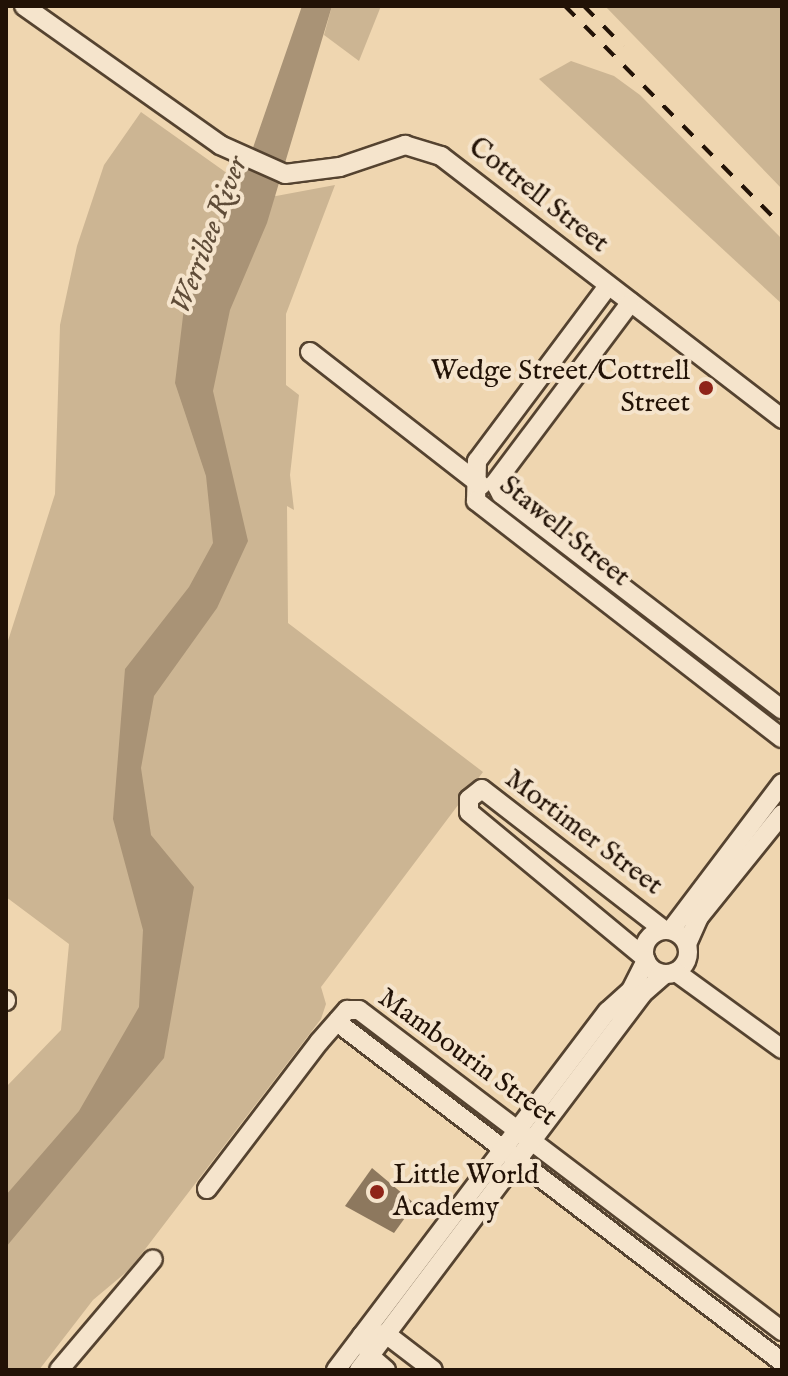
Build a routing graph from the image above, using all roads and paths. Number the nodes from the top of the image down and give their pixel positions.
1 (34, 9) edge
2 (608, 286) junction
3 (631, 302) junction
4 (310, 352) dead end
5 (782, 417) edge
6 (472, 480) junction
7 (495, 483) junction
8 (645, 607) junction
9 (632, 622) junction
10 (709, 656) junction
11 (697, 672) junction
12 (782, 710) edge
13 (782, 738) edge
14 (782, 783) edge
15 (782, 814) edge
16 (667, 930) junction
17 (645, 959) junction
18 (679, 963) junction
19 (337, 1022) junction
20 (782, 1049) edge
21 (526, 1135) junction
22 (511, 1155) junction
23 (207, 1189) dead end
24 (153, 1259) dead end
25 (782, 1331) edge
26 (386, 1334) junction
27 (362, 1336) junction
28 (782, 1362) edge
29 (364, 1363) edge
30 (59, 1370) edge
31 (336, 1370) edge
32 (386, 1370) edge
33 (433, 1370) edge

1 - 2 street, Cottrell Street
2 - 3 street, Cottrell Street
2 - 6 street
3 - 5 street, Cottrell Street
3 - 7 street
4 - 6 street, Stawell Street
6 - 7 street, Stawell Street
6 - 9 street, Stawell Street
7 - 8 street, Stawell Street
8 - 9 street, Stawell Street
8 - 10 street, Stawell Street
9 - 11 street, Stawell Street
10 - 11 street
10 - 12 street, Stawell Street
11 - 13 street, Stawell Street
14 - 16 street
15 - 18 street
16 - 17 street
16 - 17 street, Mortimer Street
16 - 18 street
17 - 18 street
17 - 21 street
18 - 20 street
18 - 21 street
19 - 21 street, Mambourin Street
19 - 22 street, Mambourin Street
19 - 23 street
21 - 22 street
21 - 25 street, Mambourin Street
22 - 26 street
22 - 27 street
22 - 28 street, Mambourin Street
24 - 30 street
26 - 27 street
26 - 29 street
26 - 33 street
27 - 29 street
27 - 31 street
29 - 32 street

